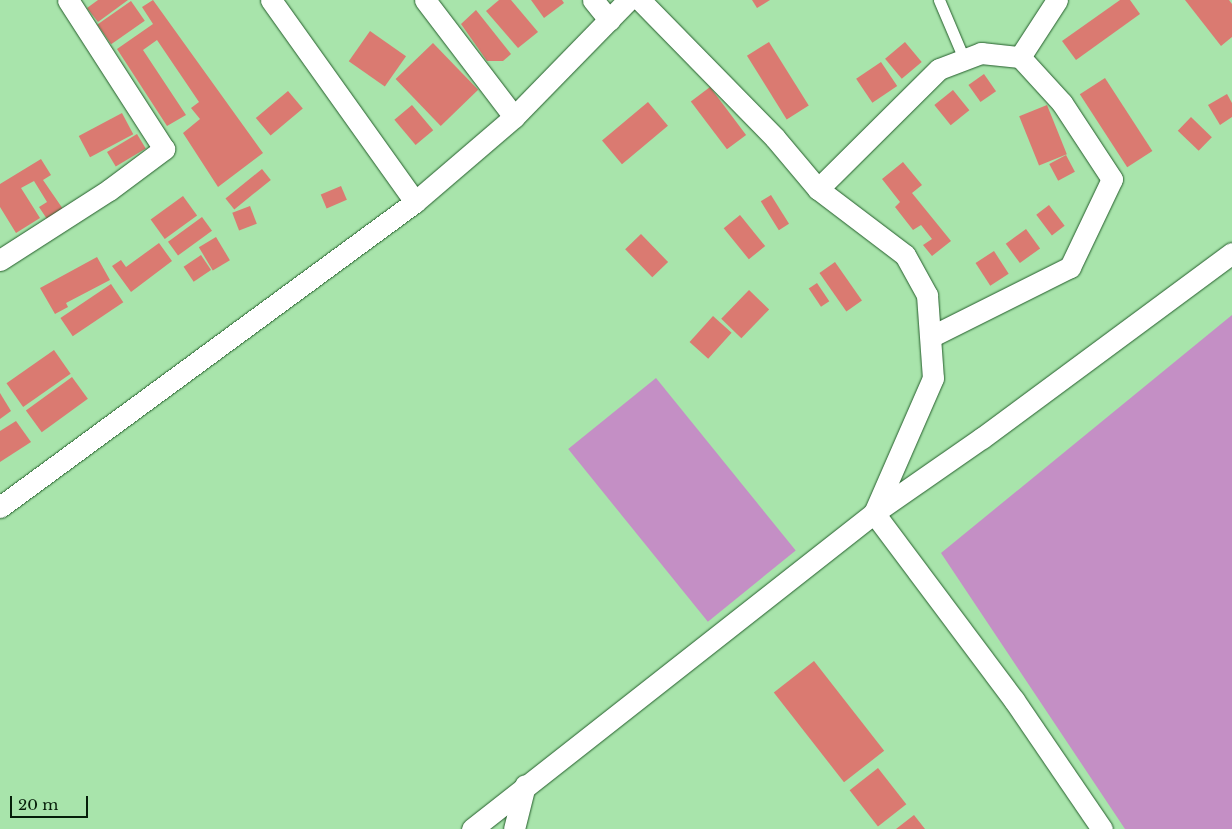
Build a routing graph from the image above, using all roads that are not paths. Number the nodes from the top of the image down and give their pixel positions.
1 (68, 0) edge
2 (271, 0) edge
3 (425, 0) edge
4 (593, 0) edge
5 (628, 0) edge
6 (640, 0) edge
7 (939, 0) edge
8 (1057, 0) edge
9 (609, 20) junction
10 (1020, 57) junction
11 (964, 60) junction
12 (514, 117) junction
13 (818, 190) junction
14 (415, 202) junction
15 (1232, 253) edge
16 (0, 260) edge
17 (932, 336) junction
18 (0, 508) edge
19 (874, 513) junction
20 (524, 785) junction
21 (472, 829) edge
22 (514, 829) edge
23 (1102, 829) edge

1 - 16 street
2 - 14 street
3 - 12 street
4 - 9 street
5 - 9 street
6 - 13 street
7 - 11 lane
8 - 10 street
9 - 12 street
10 - 11 street
10 - 17 street
11 - 13 street
12 - 14 street
13 - 17 street
14 - 18 street
15 - 19 street
17 - 19 street
19 - 20 street
19 - 23 street
20 - 21 street
20 - 22 street

